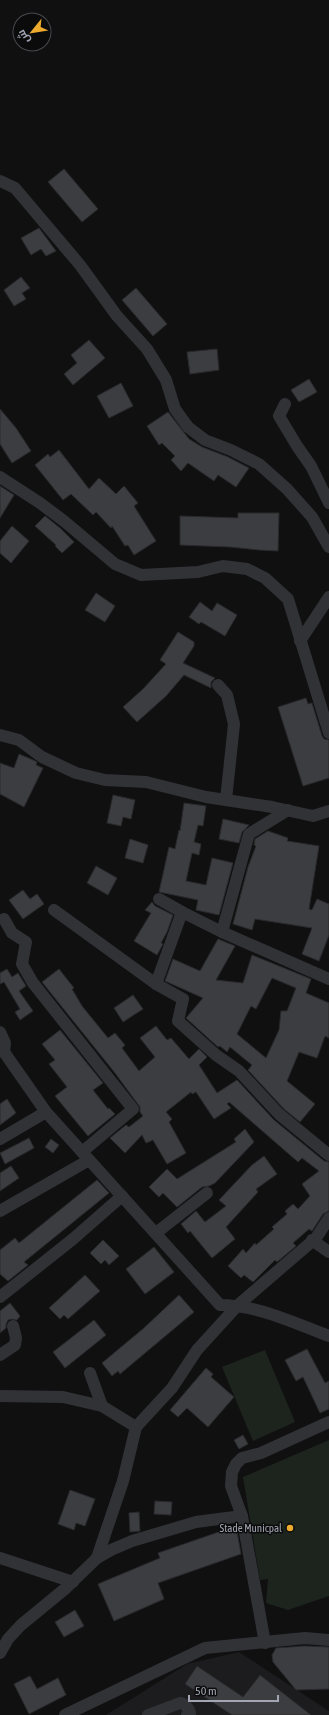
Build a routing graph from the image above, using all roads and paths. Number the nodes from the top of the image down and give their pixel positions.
1 (1, 184) edge
2 (285, 404) dead end
3 (0, 477) edge
4 (329, 503) edge
5 (329, 547) edge
6 (329, 597) edge
7 (300, 641) junction
8 (218, 685) dead end
9 (329, 733) edge
10 (0, 735) edge
11 (226, 800) junction
12 (288, 810) junction
13 (329, 811) edge
14 (159, 899) dead end
15 (54, 910) dead end
16 (182, 912) junction
17 (4, 919) dead end
18 (222, 932) junction
19 (329, 979) edge
20 (156, 984) junction
21 (2, 1040) edge
22 (46, 1112) junction
23 (0, 1139) edge
24 (329, 1155) edge
25 (86, 1156) junction
26 (207, 1193) dead end
27 (122, 1196) junction
28 (0, 1211) edge
29 (329, 1218) edge
30 (156, 1233) junction
31 (312, 1240) junction
32 (329, 1252) edge
33 (0, 1297) edge
34 (238, 1305) junction
35 (13, 1326) dead end
36 (329, 1336) edge
37 (0, 1355) edge
38 (90, 1373) dead end
39 (0, 1396) edge
40 (102, 1406) junction
41 (329, 1422) edge
42 (136, 1427) junction
43 (242, 1516) junction
44 (0, 1558) edge
45 (97, 1558) junction
46 (73, 1582) junction
47 (329, 1640) edge
48 (265, 1643) junction
49 (0, 1653) edge
50 (65, 1715) edge
51 (148, 1715) edge
52 (187, 1715) edge

1 - 5 street
2 - 4 street
3 - 7 street
6 - 7 street
7 - 9 street
8 - 11 street
10 - 11 street
11 - 12 street
12 - 13 street
12 - 18 street
14 - 16 street
15 - 20 street
16 - 18 street
16 - 20 street
17 - 25 street
18 - 19 street
20 - 24 street
21 - 22 street
22 - 23 street
22 - 25 street
25 - 27 street
25 - 28 street
26 - 30 street
27 - 30 street
27 - 33 street
29 - 31 street
30 - 34 street
31 - 32 street
31 - 34 street
34 - 36 street
34 - 42 street
35 - 37 street
38 - 40 street
39 - 40 street
40 - 42 street
41 - 43 street
42 - 45 street
43 - 45 street
43 - 48 street
44 - 46 street
45 - 46 street
46 - 49 street
47 - 48 street
48 - 50 street
51 - 52 street

